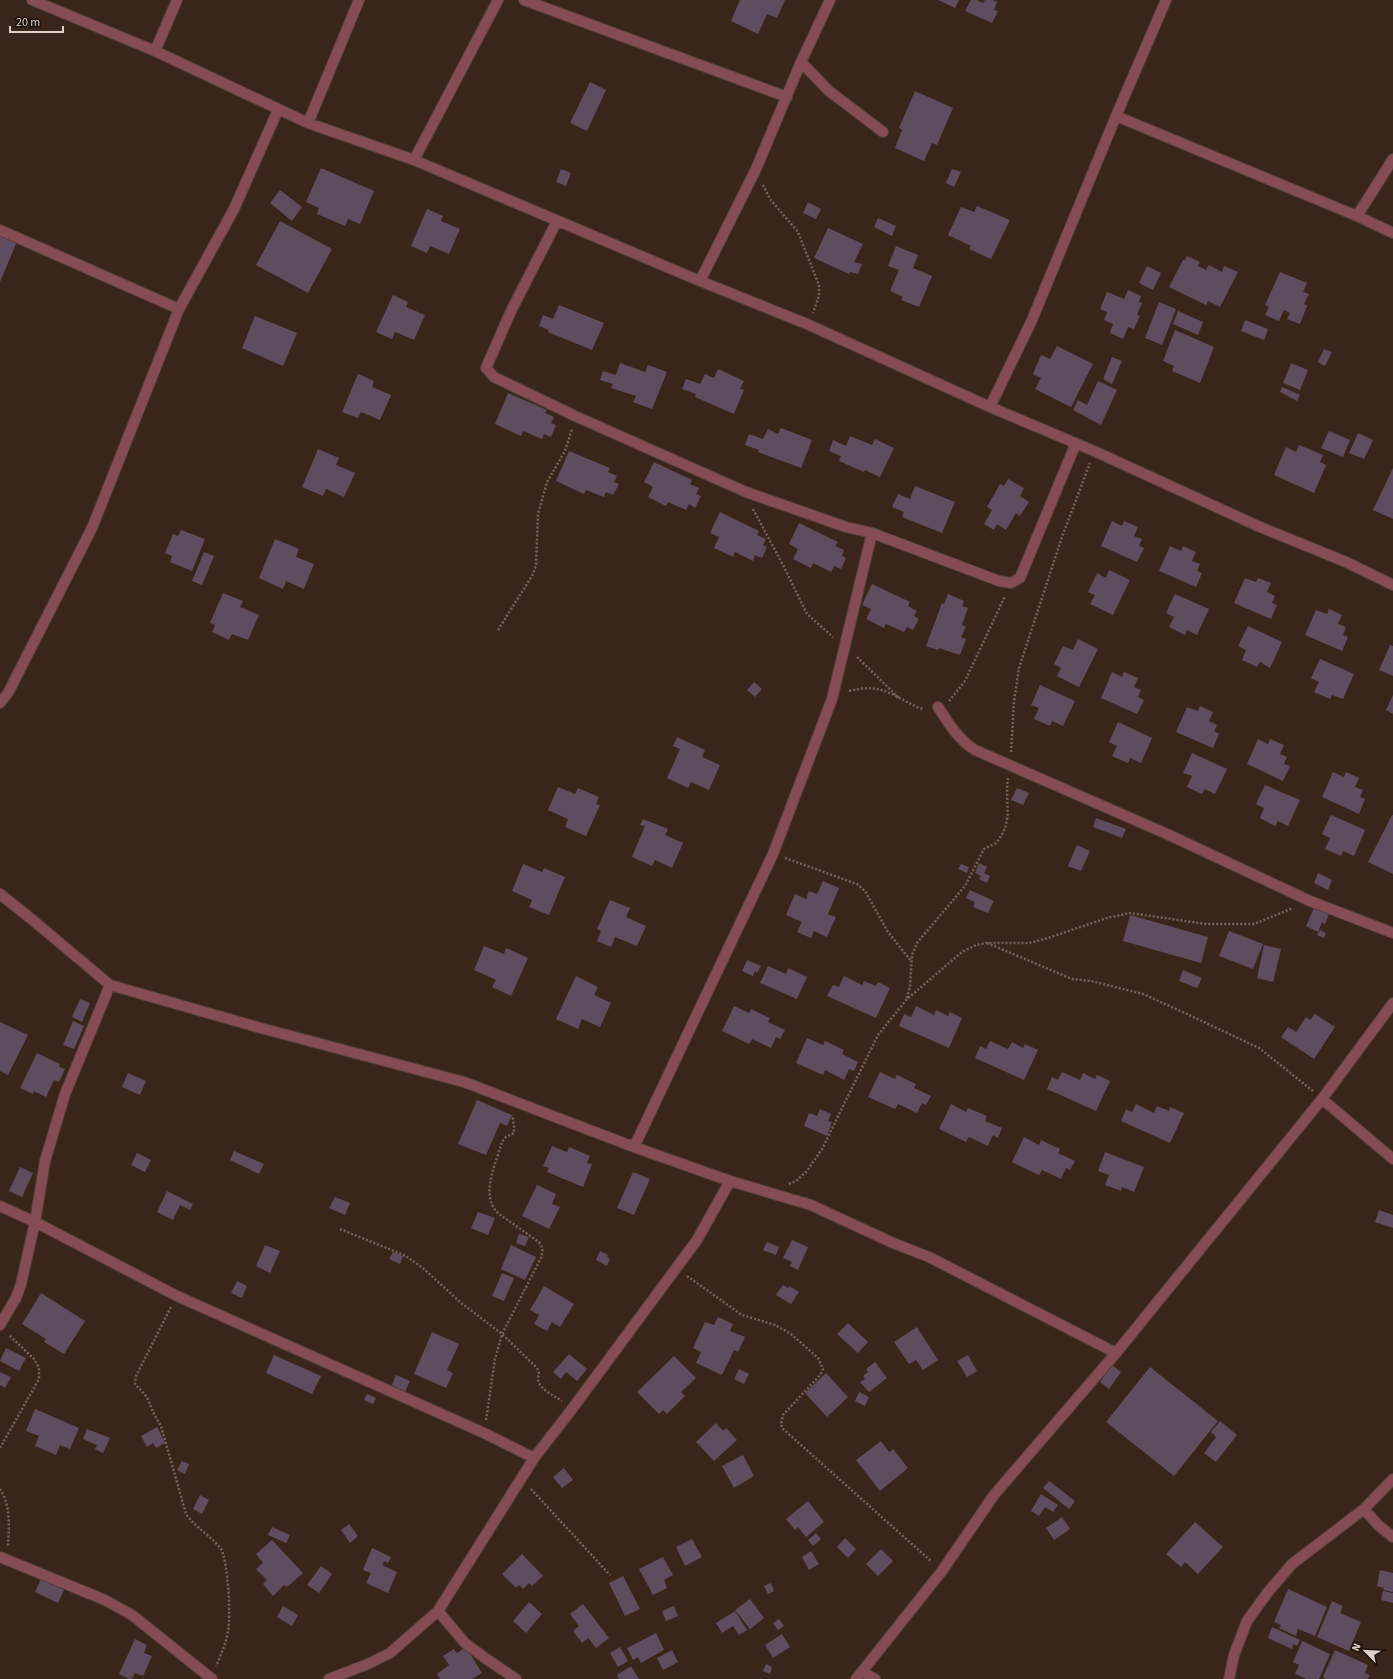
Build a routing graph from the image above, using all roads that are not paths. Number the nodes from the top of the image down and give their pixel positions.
1 (32, 0) edge
2 (177, 0) edge
3 (360, 0) edge
4 (498, 0) edge
5 (524, 0) edge
6 (830, 0) edge
7 (1166, 0) edge
8 (155, 51) junction
9 (801, 62) junction
10 (787, 97) junction
11 (278, 110) junction
12 (1116, 116) junction
13 (308, 123) junction
14 (883, 132) dead end
15 (1393, 159) edge
16 (414, 160) junction
17 (1357, 216) junction
18 (557, 221) junction
19 (0, 230) edge
20 (1393, 233) edge
21 (700, 281) junction
22 (179, 309) junction
23 (990, 407) junction
24 (1076, 443) junction
25 (872, 533) junction
26 (1393, 585) edge
27 (0, 703) edge
28 (938, 706) road end
29 (0, 894) edge
30 (1393, 933) edge
31 (110, 985) junction
32 (1393, 1004) edge
33 (1322, 1099) junction
34 (634, 1147) junction
35 (1393, 1159) edge
36 (730, 1180) junction
37 (0, 1206) edge
38 (35, 1222) junction
39 (3, 1329) edge
40 (1116, 1353) junction
41 (534, 1458) junction
42 (1393, 1478) edge
43 (1364, 1509) junction
44 (1393, 1537) edge
45 (4, 1558) edge
46 (438, 1611) junction
47 (859, 1676) edge
48 (212, 1679) edge
49 (329, 1679) edge
50 (516, 1679) edge
51 (875, 1679) edge
52 (1229, 1679) edge

1 - 8 street
2 - 8 street
3 - 13 street
4 - 16 street
5 - 10 street
6 - 9 street
7 - 12 street
8 - 11 street
9 - 10 street
9 - 14 street
10 - 21 street
11 - 13 street
11 - 22 street
12 - 17 street
12 - 23 street
13 - 16 street
15 - 17 street
16 - 18 street
17 - 20 street
18 - 21 street
18 - 25 street
19 - 22 street
21 - 23 street
22 - 27 street
23 - 24 street
24 - 25 street
24 - 26 street
25 - 34 street
28 - 30 street
29 - 31 street
31 - 34 street
31 - 38 street
32 - 33 street
33 - 35 street
33 - 40 street
34 - 36 street
36 - 40 street
36 - 41 street
37 - 38 street
38 - 39 street
38 - 41 street
40 - 47 street
41 - 46 street
42 - 43 street
43 - 44 street
43 - 52 street
45 - 48 street
46 - 49 street
46 - 50 street
47 - 51 street

